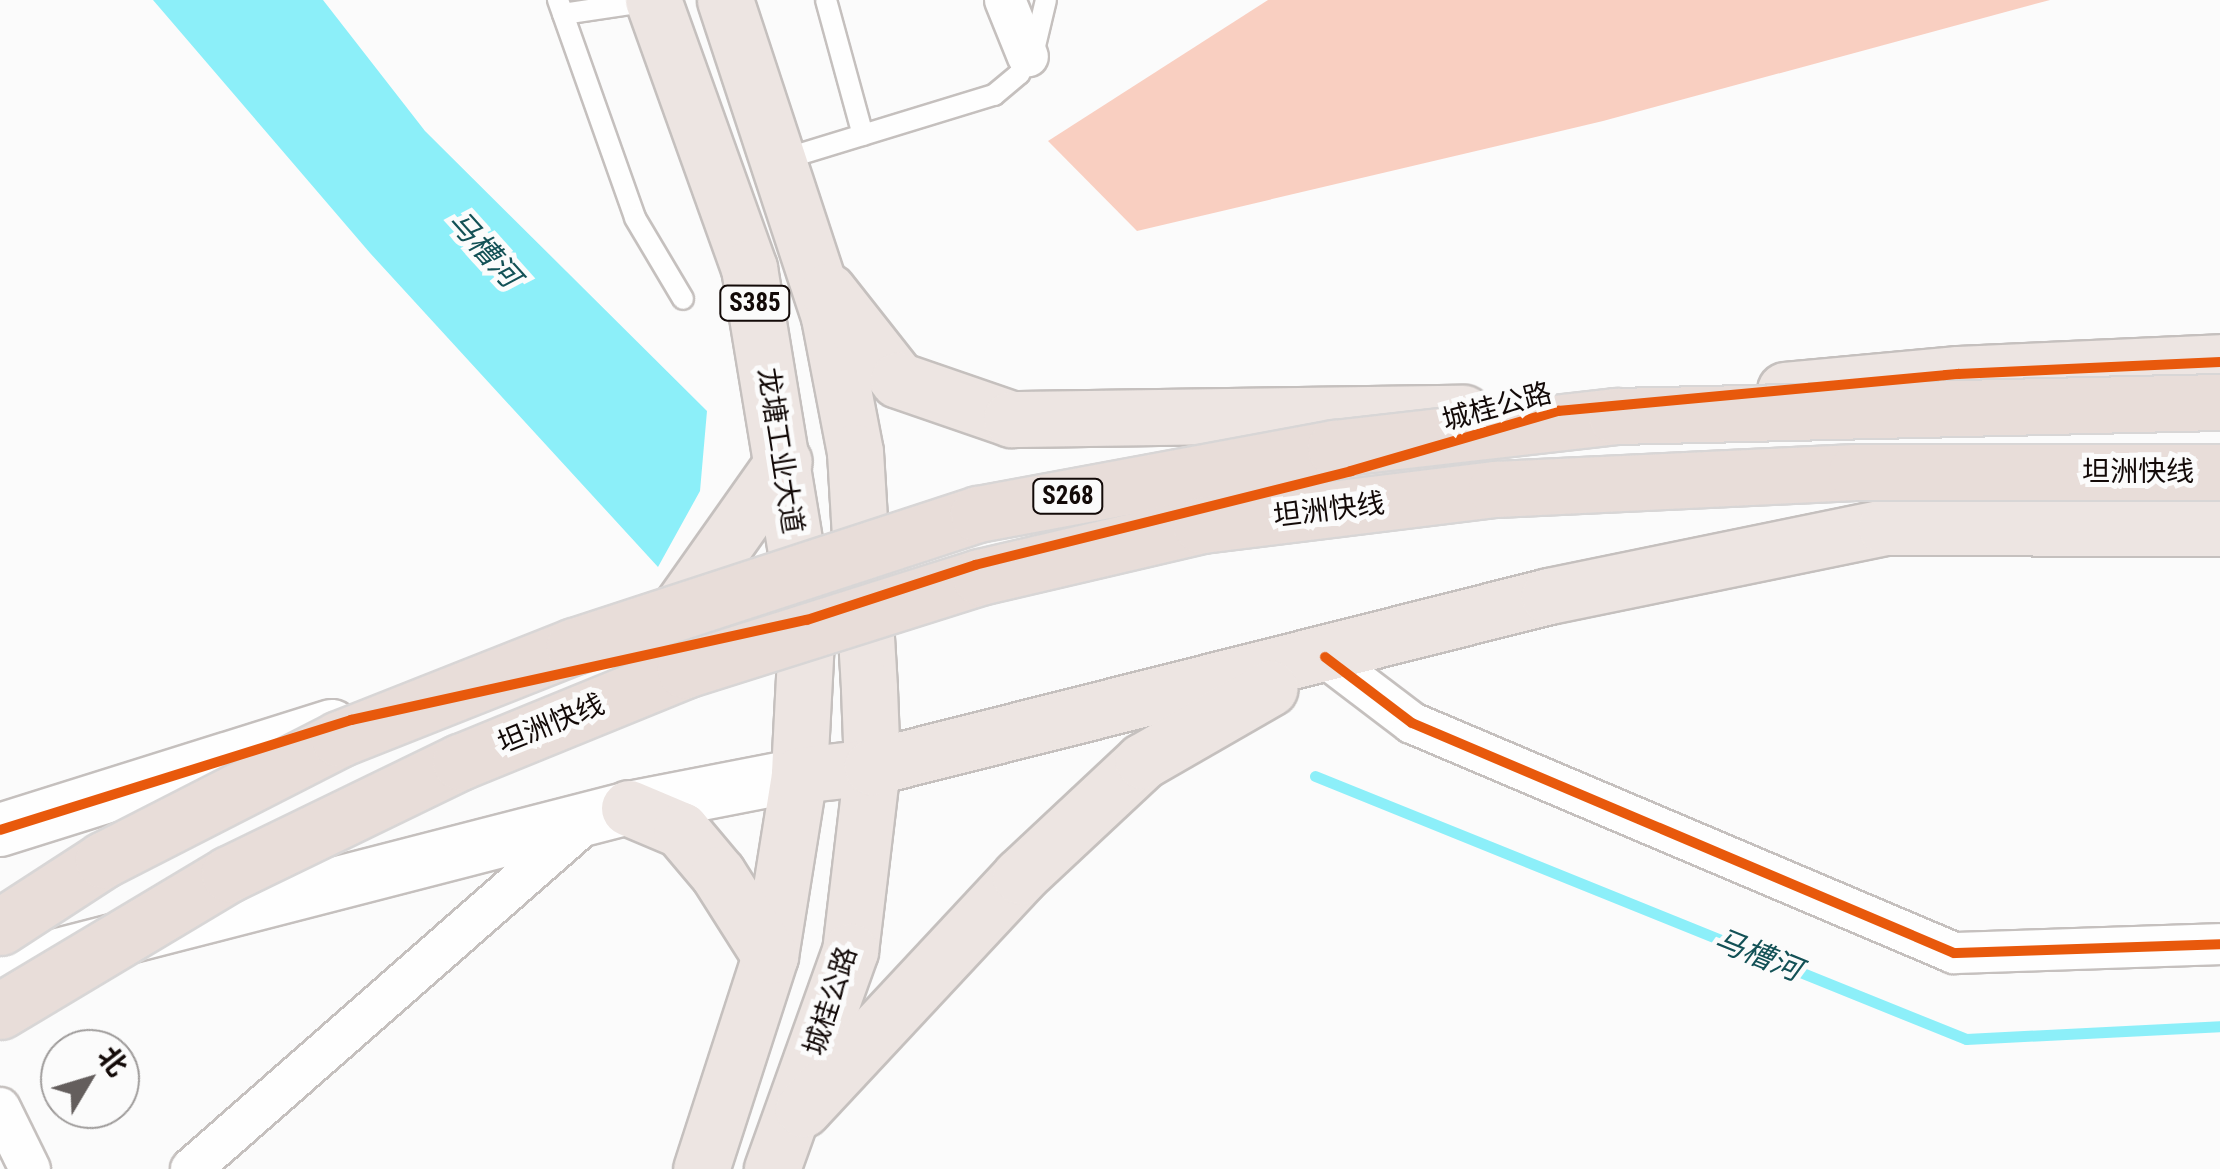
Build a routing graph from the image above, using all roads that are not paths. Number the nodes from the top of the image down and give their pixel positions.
1 (653, 0) edge
2 (725, 0) edge
3 (826, 0) edge
4 (1005, 0) edge
5 (1046, 0) edge
6 (561, 7) edge
7 (1028, 57) junction
8 (864, 135) junction
9 (779, 160) junction
10 (684, 299) dead end
11 (824, 299) junction
12 (759, 325) junction
13 (2220, 362) edge
14 (2220, 402) edge
15 (1558, 411) junction
16 (784, 460) junction
17 (2220, 472) edge
18 (2220, 528) edge
19 (865, 602) junction
20 (807, 620) junction
21 (647, 654) junction
22 (1325, 657) junction
23 (872, 767) junction
24 (799, 775) junction
25 (610, 813) junction
26 (0, 830) edge
27 (2220, 944) edge
28 (770, 956) junction
29 (3, 969) edge
30 (0, 1108) edge
31 (781, 1146) edge
32 (30, 1169) edge
33 (190, 1169) edge
34 (702, 1169) edge

1 - 6 lane
1 - 12 main road, 龙塘工业大道 / S385
2 - 9 main road, S385
3 - 8 lane
4 - 7 street
5 - 7 lane
6 - 10 lane
7 - 8 lane
8 - 9 lane
9 - 11 main road, S385
11 - 12 main road
11 - 15 main road
11 - 19 main road, S385
12 - 16 main road, 龙塘工业大道 / S385
13 - 15 main road, 城桂公路 / S268
14 - 29 highway, 坦洲快线 / S268, bridge
15 - 19 main road, 城桂公路 / S268
16 - 20 main road, 龙塘工业大道 / S385
16 - 21 main road
17 - 29 highway, 坦洲快线 / S268, bridge
18 - 22 main road
19 - 20 main road, 城桂公路 / S268
19 - 23 main road, 城桂公路
20 - 21 street
20 - 24 main road
21 - 26 street
22 - 23 main road
22 - 27 street
22 - 31 main road
23 - 24 main road
23 - 31 main road, 城桂公路
24 - 25 street
24 - 28 main road
25 - 28 main road
25 - 29 street
25 - 33 street
28 - 34 main road
30 - 32 street

